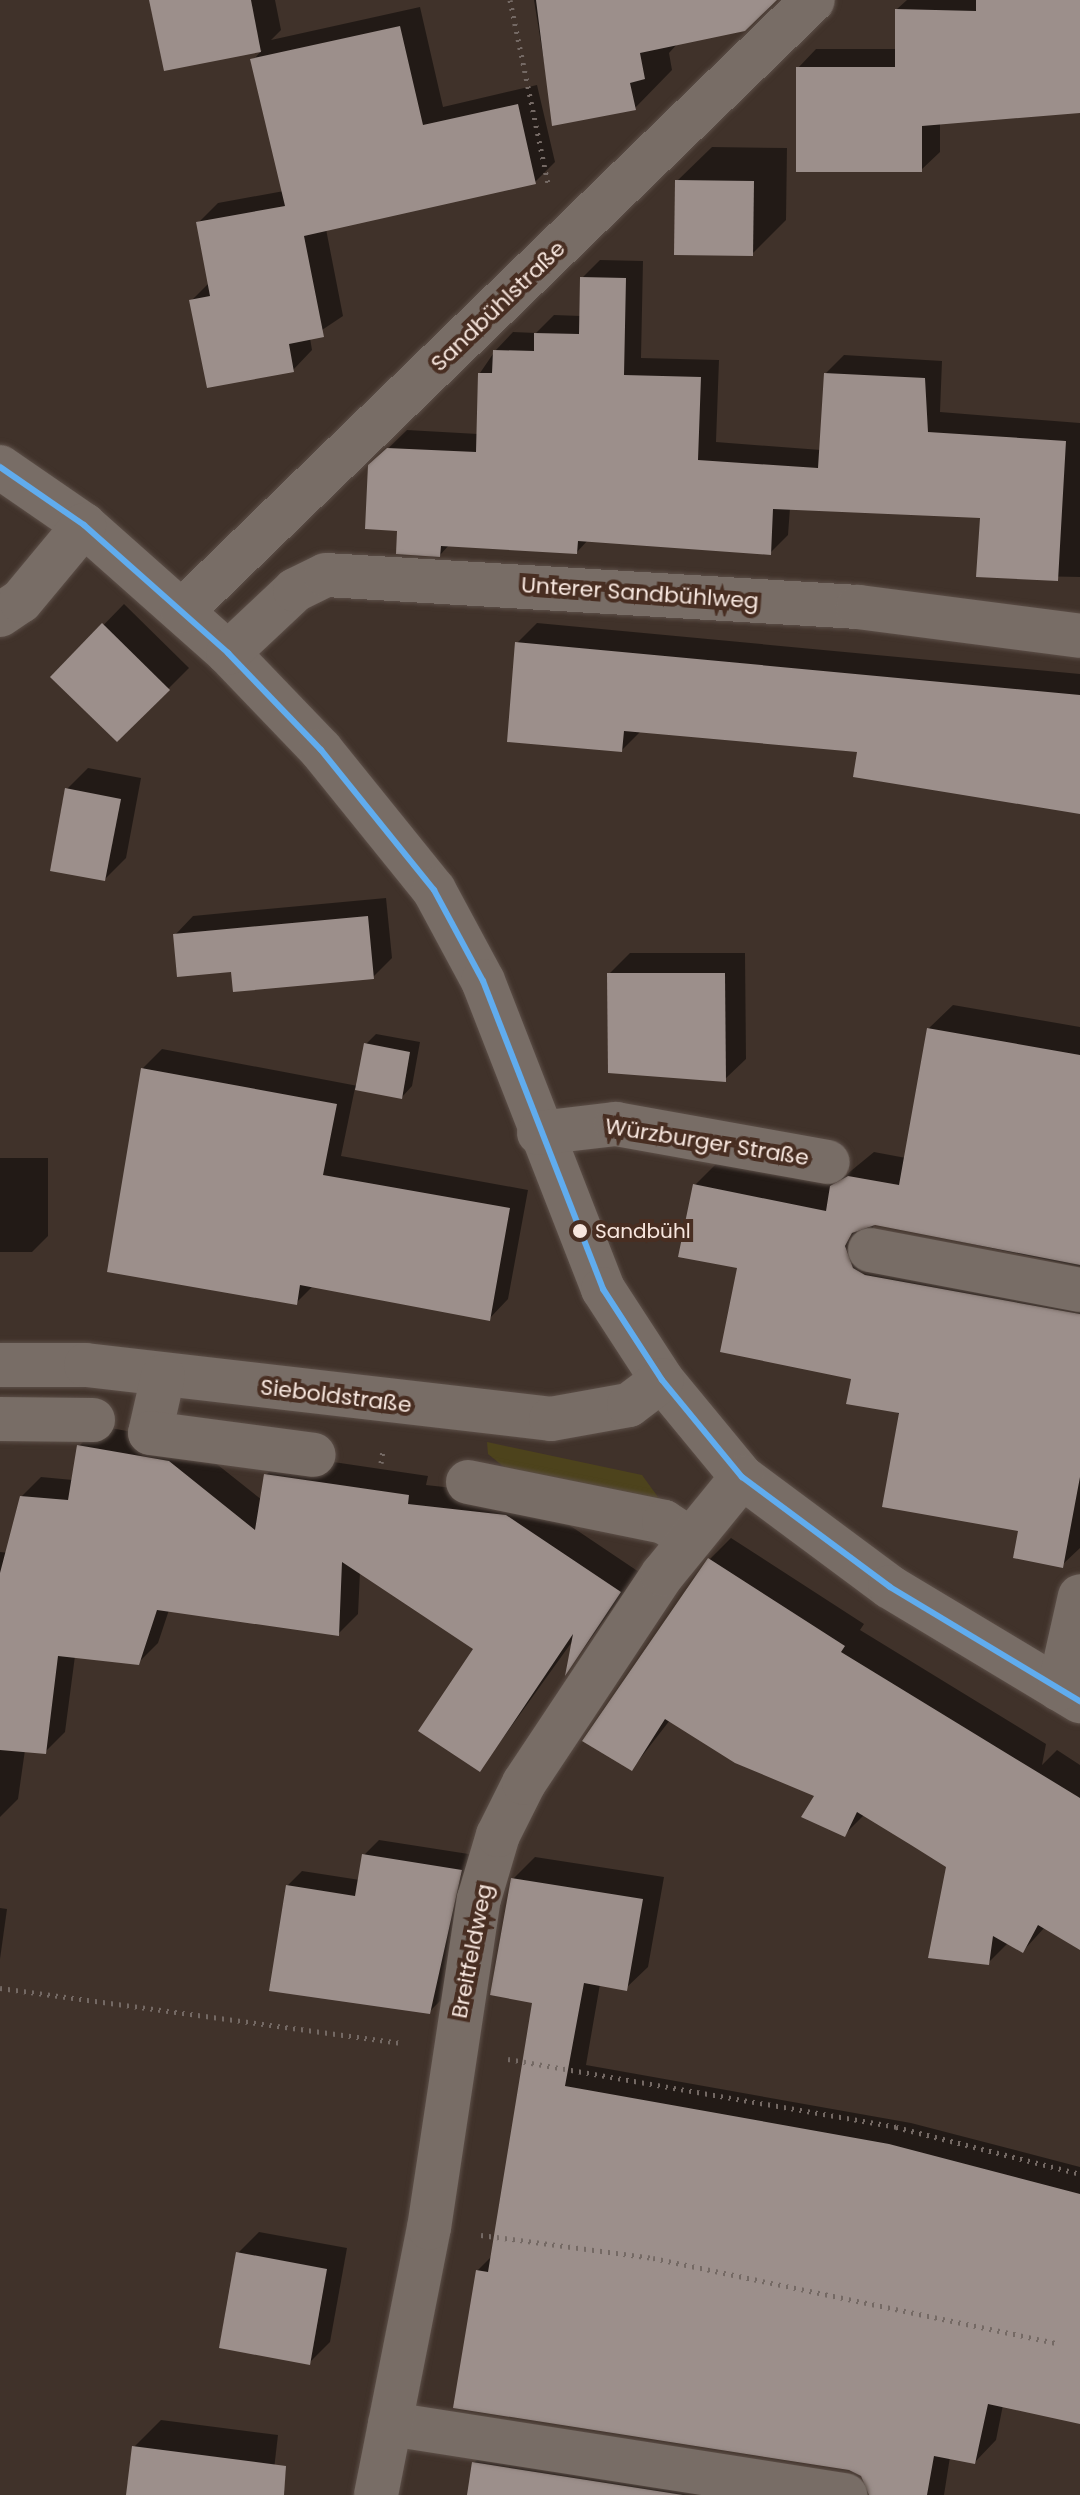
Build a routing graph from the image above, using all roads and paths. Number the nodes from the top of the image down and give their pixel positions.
1 (510, 0) edge
2 (813, 0) edge
3 (561, 245) junction
4 (0, 467) edge
5 (84, 525) junction
6 (182, 611) junction
7 (0, 615) edge
8 (1080, 636) edge
9 (228, 653) junction
10 (539, 1133) junction
11 (828, 1162) dead end
12 (870, 1250) dead end
13 (1080, 1290) edge
14 (0, 1365) edge
15 (163, 1376) junction
16 (662, 1380) junction
17 (0, 1419) edge
18 (93, 1420) dead end
19 (314, 1455) dead end
20 (742, 1477) junction
21 (468, 1482) dead end
22 (690, 1539) junction
23 (1080, 1596) edge
24 (1070, 1695) edge
25 (0, 1988) edge
26 (454, 2050) junction
27 (1080, 2174) edge
28 (429, 2228) junction
29 (1056, 2343) dead end
30 (390, 2424) junction
31 (376, 2495) edge
32 (845, 2495) edge

1 - 3 path
2 - 3 street, Sandbühlstraße
3 - 6 street, Sandbühlstraße
4 - 5 street
5 - 6 street
5 - 7 street
6 - 9 street
8 - 9 street, Unterer Sandbühlweg
9 - 10 street
10 - 11 street, Würzburger Straße
10 - 16 street
12 - 13 street
14 - 15 street, Sieboldstraße
15 - 16 street, Sieboldstraße
15 - 19 street
16 - 20 street
17 - 18 street
20 - 22 street, Breitfeldweg
20 - 24 street
21 - 22 street
22 - 26 street, Breitfeldweg
23 - 24 street
25 - 26 path
26 - 27 path
26 - 28 street, Breitfeldweg
28 - 29 path
28 - 30 street, Breitfeldweg
30 - 31 street, Breitfeldweg
30 - 32 street

